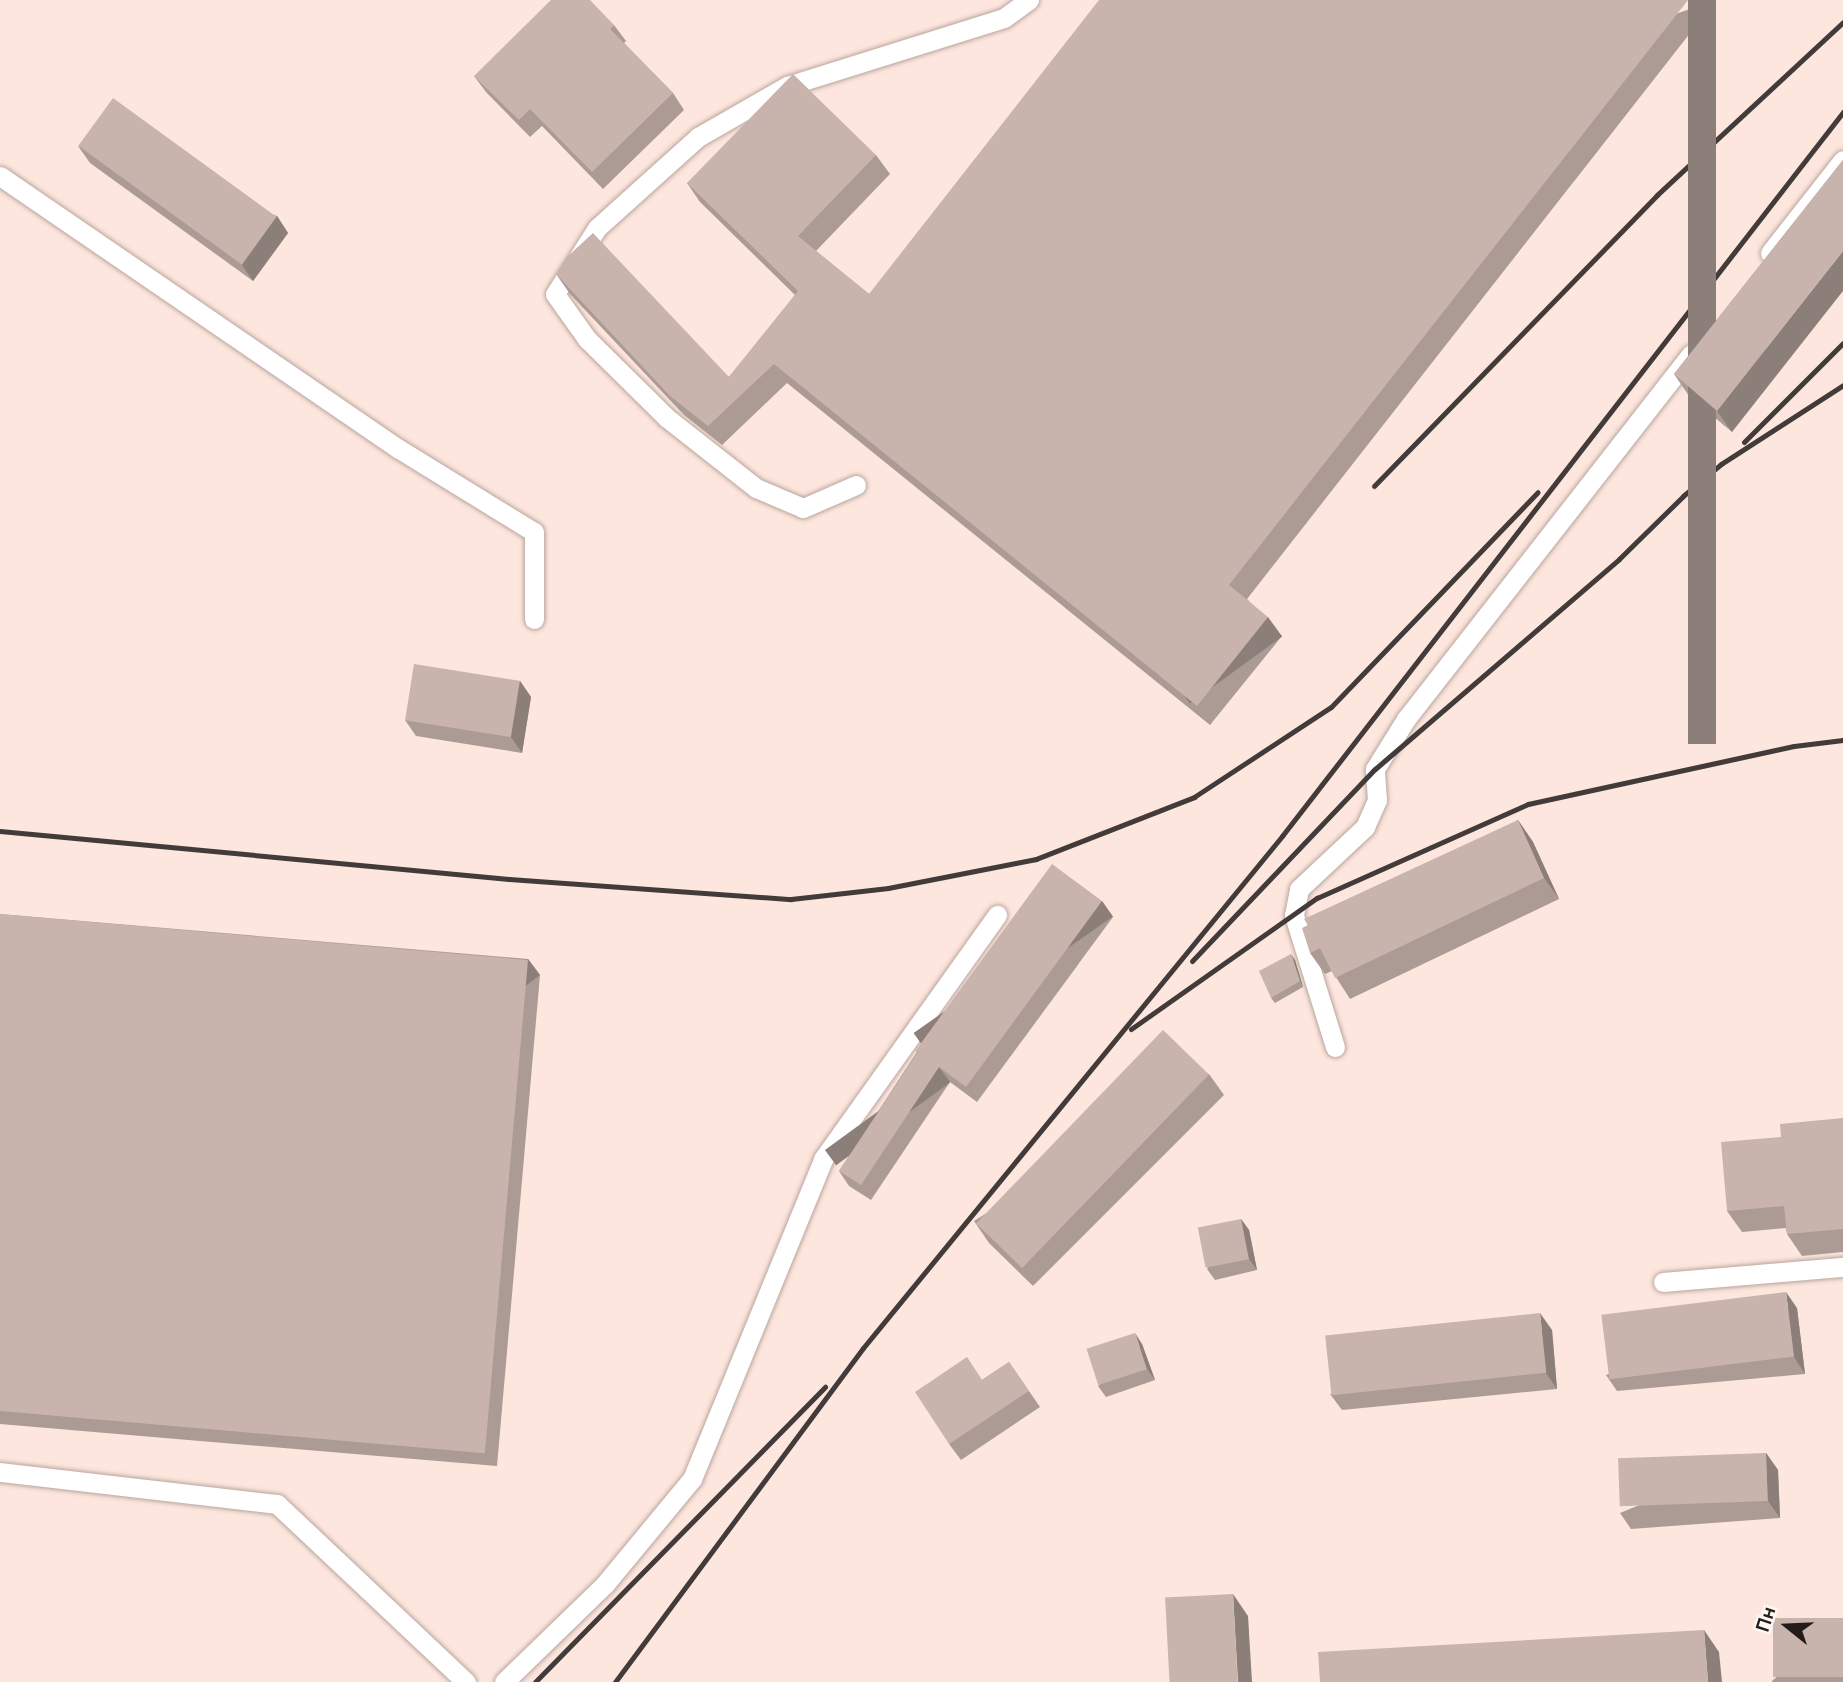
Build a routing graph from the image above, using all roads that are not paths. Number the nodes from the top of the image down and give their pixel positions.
1 (1029, 0) edge
2 (1843, 160) edge
3 (0, 176) edge
4 (1757, 270) edge
5 (1706, 335) edge
6 (856, 485) dead end
7 (534, 619) dead end
8 (997, 915) dead end
9 (1335, 1047) dead end
10 (1843, 1267) edge
11 (1663, 1282) dead end
12 (0, 1472) edge
13 (466, 1682) edge
14 (504, 1682) edge

1 - 6 lane
2 - 4 lane
3 - 7 lane
5 - 9 lane
8 - 14 lane
10 - 11 lane
12 - 13 lane

